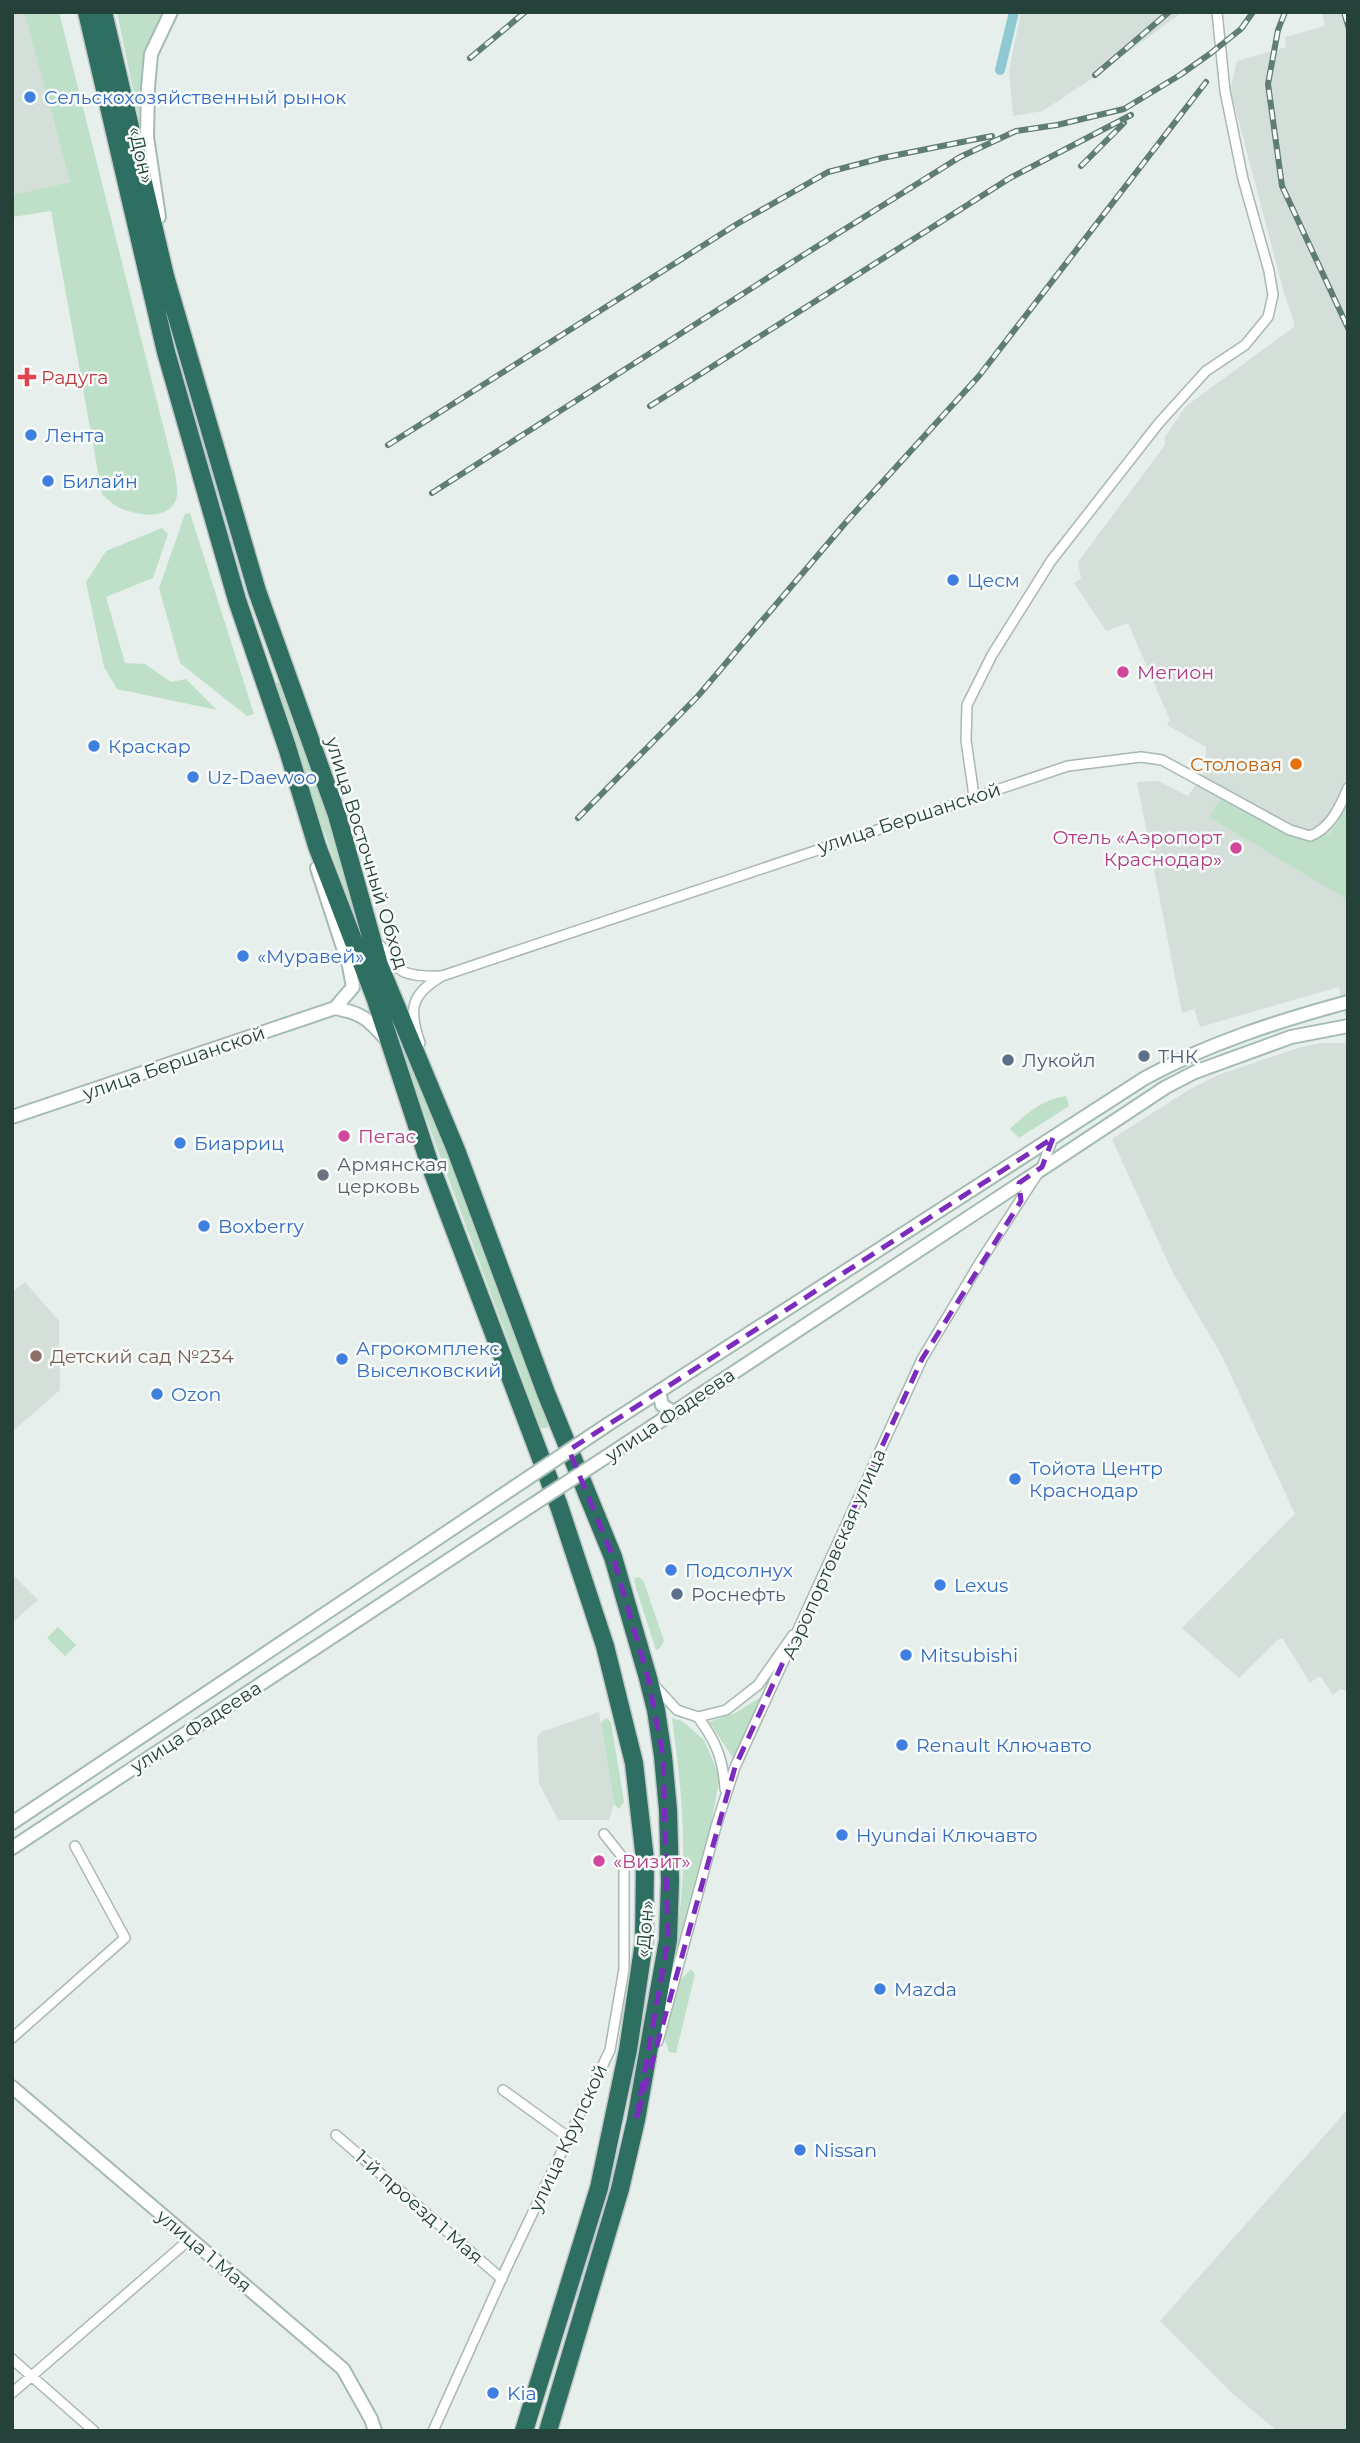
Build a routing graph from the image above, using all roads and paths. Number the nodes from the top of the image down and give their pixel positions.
1 (79, 12) edge
2 (87, 12) edge
3 (103, 12) edge
4 (171, 12) edge
5 (1217, 12) edge
6 (108, 106) junction
7 (165, 276) junction
8 (155, 307) joint
9 (1348, 788) edge
10 (974, 796) junction
11 (317, 846) junction
12 (359, 898) junction
13 (442, 975) junction
14 (1348, 1002) edge
15 (335, 1008) junction
16 (1348, 1026) edge
17 (389, 1043) junction
18 (437, 1105) junction
19 (1088, 1116) junction
20 (12, 1117) edge
21 (1073, 1126) junction
22 (1099, 1130) junction
23 (1053, 1138) junction
24 (1083, 1142) junction
25 (1042, 1167) junction
26 (1008, 1191) junction
27 (1021, 1201) junction
28 (659, 1391) junction
29 (546, 1393) joint
30 (520, 1402) joint
31 (673, 1412) junction
32 (800, 1625) junction
33 (648, 1678) junction
34 (698, 1717) junction
35 (725, 1793) junction
36 (12, 1823) edge
37 (604, 1834) dead end
38 (75, 1846) dead end
39 (12, 1848) edge
40 (12, 2038) edge
41 (12, 2087) edge
42 (503, 2090) dead end
43 (636, 2120) junction
44 (336, 2135) dead end
45 (568, 2137) junction
46 (190, 2239) junction
47 (502, 2280) junction
48 (12, 2359) edge
49 (33, 2377) junction
50 (12, 2393) edge
51 (93, 2431) edge
52 (375, 2431) edge
53 (433, 2431) edge
54 (524, 2431) edge
55 (548, 2431) edge

1 - 6 main road
2 - 6 highway, «Дон»
3 - 7 highway, «Дон»
4 - 7 main road
5 - 10 street
6 - 8 highway, «Дон»
7 - 12 highway, улица Восточный Обход
8 - 11 highway, улица Восточный Обход
9 - 10 street, улица Бершанской
10 - 13 street, улица Бершанской
11 - 15 main road
11 - 17 highway, улица Восточный Обход
12 - 13 street, улица Бершанской
12 - 18 highway, улица Восточный Обход
13 - 18 street, улица Бершанской
14 - 19 main road, улица Фадеева
15 - 17 main road
15 - 20 main road, улица Бершанской
16 - 22 main road, улица Фадеева
17 - 30 highway, улица Восточный Обход
18 - 29 highway, улица Восточный Обход
19 - 21 main road, улица Фадеева
19 - 22 main road
21 - 23 main road, улица Фадеева
21 - 24 main road
22 - 24 main road, улица Фадеева
23 - 25 street, Аэропортовская улица
23 - 28 main road, улица Фадеева
24 - 25 main road, улица Фадеева
25 - 26 main road, улица Фадеева
25 - 27 street, Аэропортовская улица
26 - 27 street
26 - 31 main road, улица Фадеева
27 - 32 street, Аэропортовская улица
28 - 31 main road
28 - 36 main road, улица Фадеева, bridge
29 - 33 highway, «Дон»
30 - 54 highway, «Дон»
31 - 39 main road, улица Фадеева, bridge
32 - 34 street
32 - 35 street, Аэропортовская улица
33 - 34 street
33 - 43 highway, «Дон»
34 - 35 street
35 - 43 street, Аэропортовская улица
37 - 45 street, улица Крупской
38 - 40 street
41 - 46 main road, улица 1 Мая
42 - 45 street
43 - 55 highway, «Дон»
44 - 47 street, 1-й проезд 1 Мая
45 - 47 street, улица Крупской
46 - 49 street
46 - 52 main road, улица 1 Мая
47 - 53 street, улица Крупской
48 - 49 street
49 - 50 street
49 - 51 street

